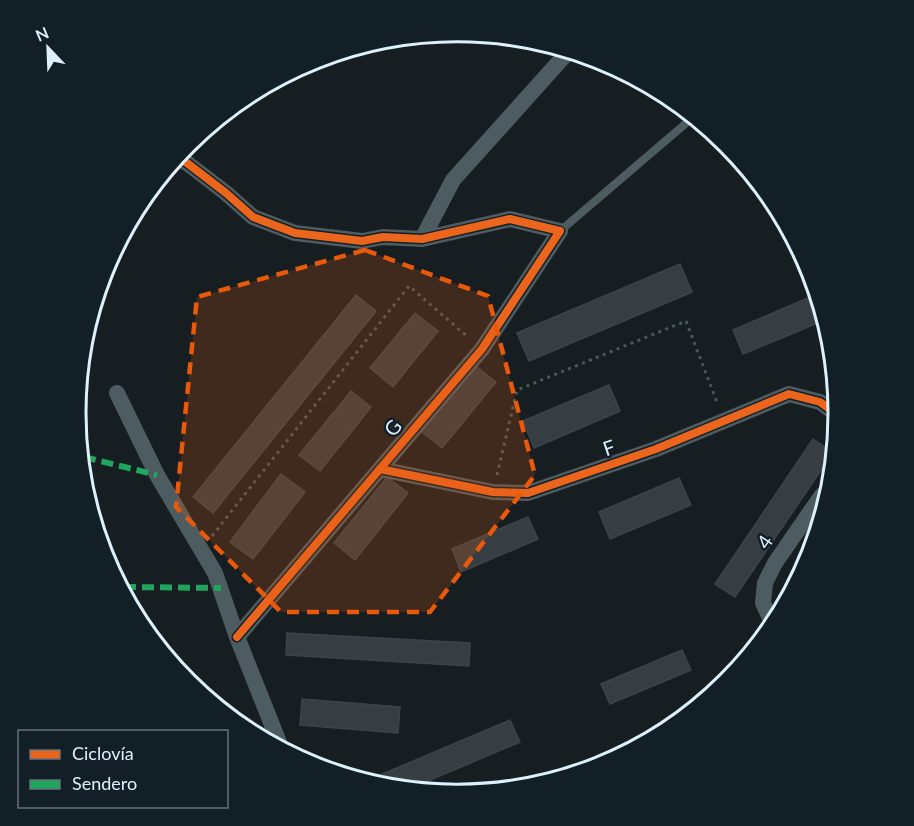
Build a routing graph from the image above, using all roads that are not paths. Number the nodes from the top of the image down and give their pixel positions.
1 (563, 58) edge
2 (687, 122) edge
3 (184, 162) edge
4 (560, 231) junction
5 (422, 239) junction
6 (117, 393) dead end
7 (828, 408) edge
8 (380, 469) junction
9 (817, 503) edge
10 (768, 614) edge
11 (237, 637) junction
12 (277, 737) edge

1 - 5 street
2 - 4 lane
3 - 5 street
4 - 5 street
4 - 8 street, G
6 - 11 street
7 - 8 street, F
8 - 11 street, G
9 - 10 street, 4
11 - 12 street

